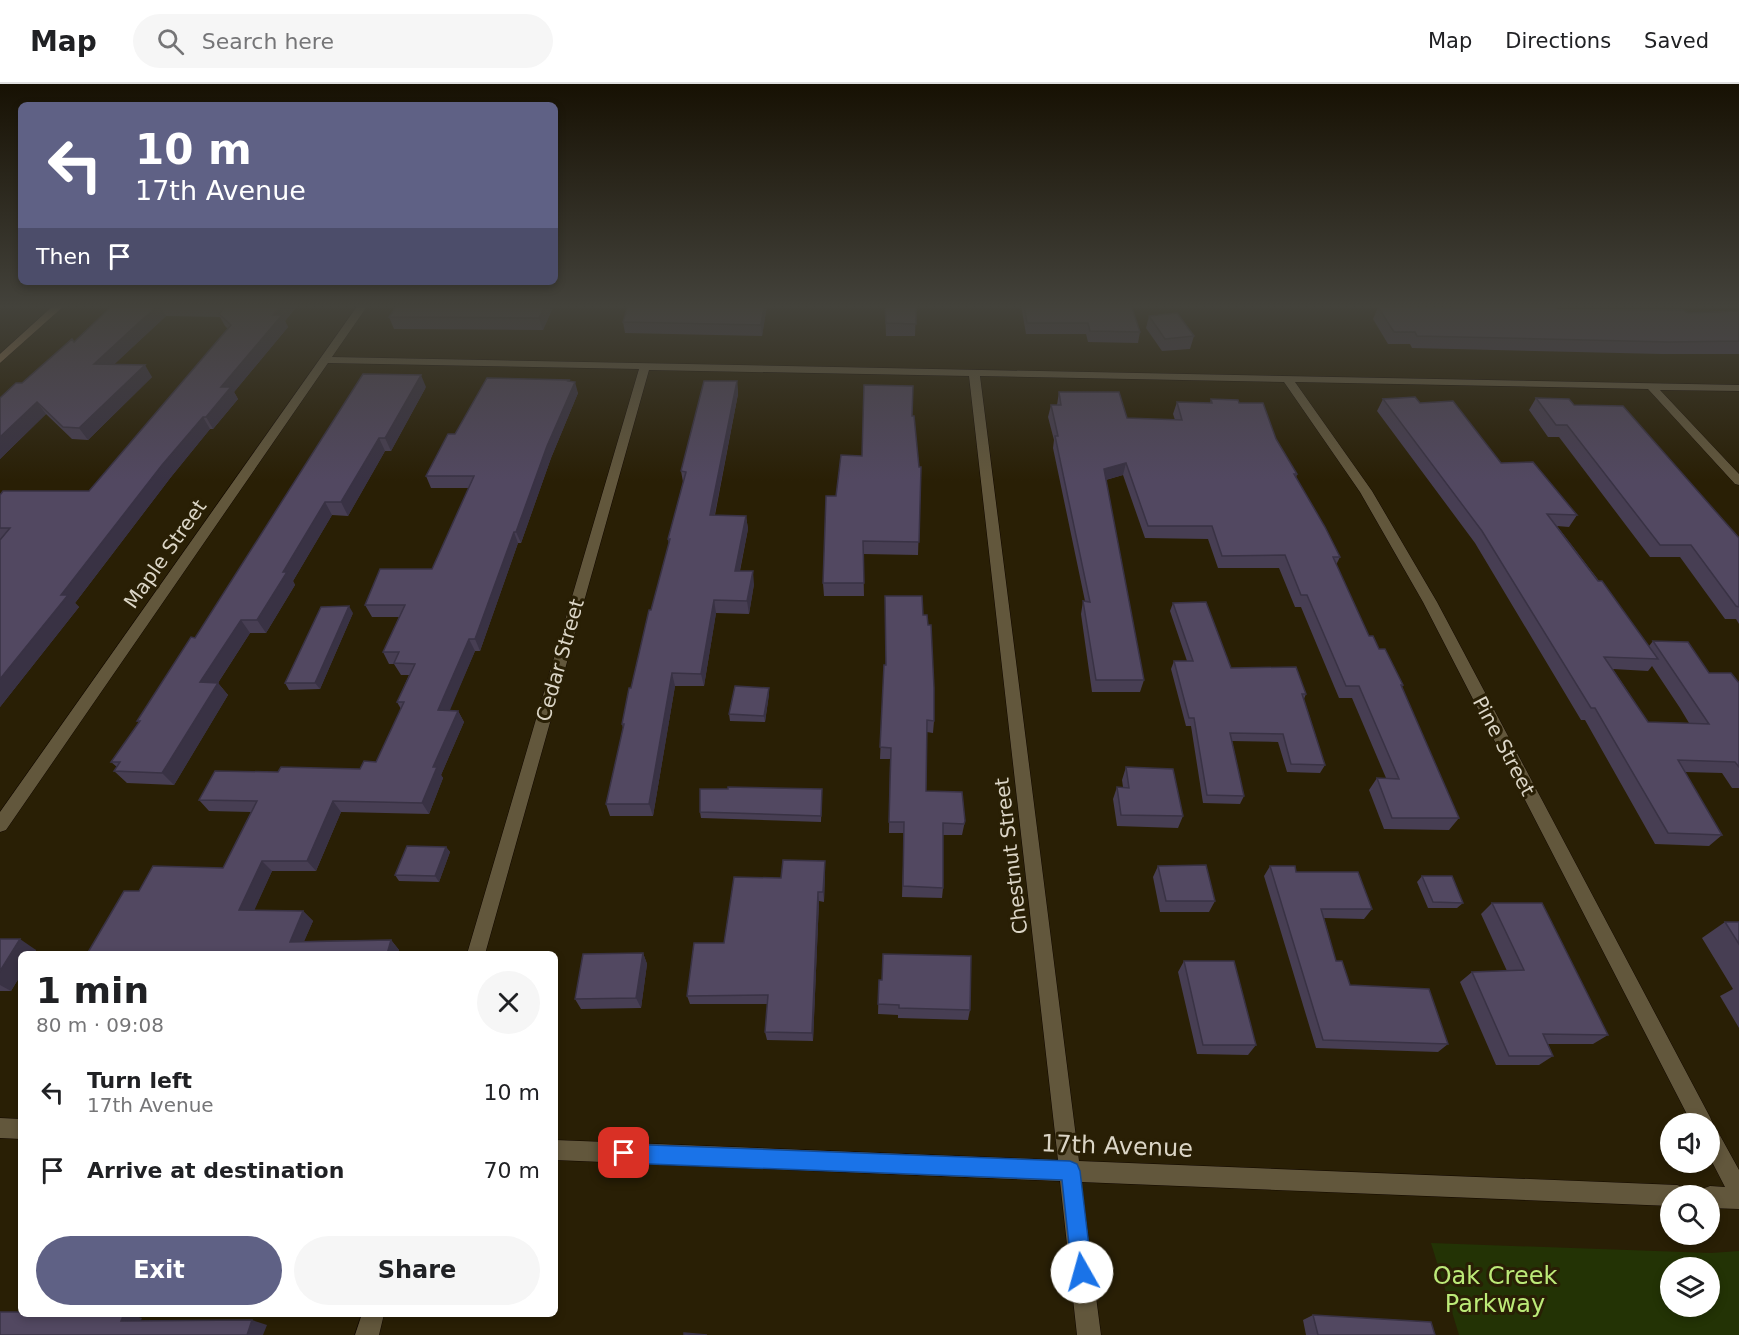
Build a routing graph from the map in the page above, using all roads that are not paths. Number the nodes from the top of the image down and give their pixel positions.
1 (323, 363) edge
2 (505, 363) edge
3 (645, 366) junction
4 (974, 373) junction
5 (1287, 379) junction
6 (1651, 386) junction
7 (1739, 388) edge
8 (1739, 481) edge
9 (0, 825) edge
10 (477, 951) edge
11 (1697, 1113) edge
12 (0, 1128) edge
13 (18, 1129) edge
14 (558, 1150) edge
15 (1720, 1156) edge
16 (1070, 1171) junction
17 (1739, 1192) edge
18 (1660, 1195) edge
19 (1720, 1197) edge
20 (1739, 1198) edge
21 (372, 1317) edge
22 (367, 1335) edge
23 (1089, 1335) edge

1 - 9 street, Maple Street
2 - 3 street
3 - 4 street
3 - 10 street, Cedar Street
4 - 5 street
4 - 16 street, Chestnut Street
5 - 6 street
5 - 11 street, Pine Street
6 - 7 street
6 - 8 street
12 - 13 street
14 - 16 street, 17th Avenue
15 - 17 street
16 - 18 street, 17th Avenue
16 - 23 street, Chestnut Street
19 - 20 street
21 - 22 street

